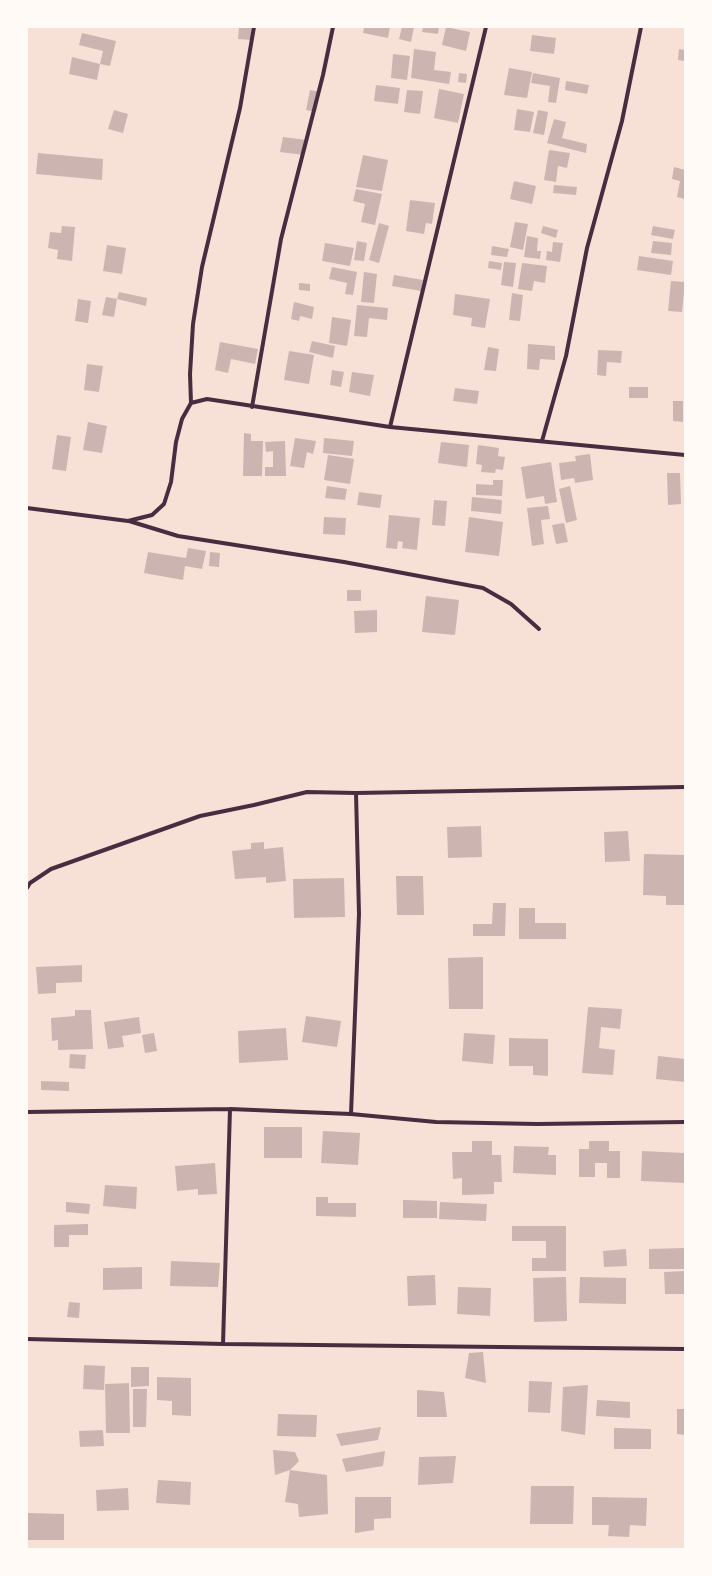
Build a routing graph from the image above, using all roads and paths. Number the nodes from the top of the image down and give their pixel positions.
1 (254, 27) edge
2 (333, 27) edge
3 (486, 27) edge
4 (641, 27) edge
5 (192, 403) junction
6 (252, 407) junction
7 (390, 427) junction
8 (542, 441) junction
9 (685, 455) edge
10 (27, 508) edge
11 (128, 521) junction
12 (539, 629) dead end
13 (685, 787) edge
14 (356, 793) junction
15 (27, 888) edge
16 (230, 1109) junction
17 (27, 1112) edge
18 (350, 1114) junction
19 (685, 1122) edge
20 (27, 1339) edge
21 (222, 1344) junction
22 (685, 1349) edge

1 - 5 street
2 - 6 street
3 - 7 street
4 - 8 street
5 - 6 street
5 - 11 street
6 - 7 street
7 - 8 street
8 - 9 street
10 - 11 street
11 - 12 street
13 - 14 street
14 - 15 street
14 - 18 street
16 - 17 street
16 - 18 street
16 - 21 street
18 - 19 street
20 - 21 street
21 - 22 street

